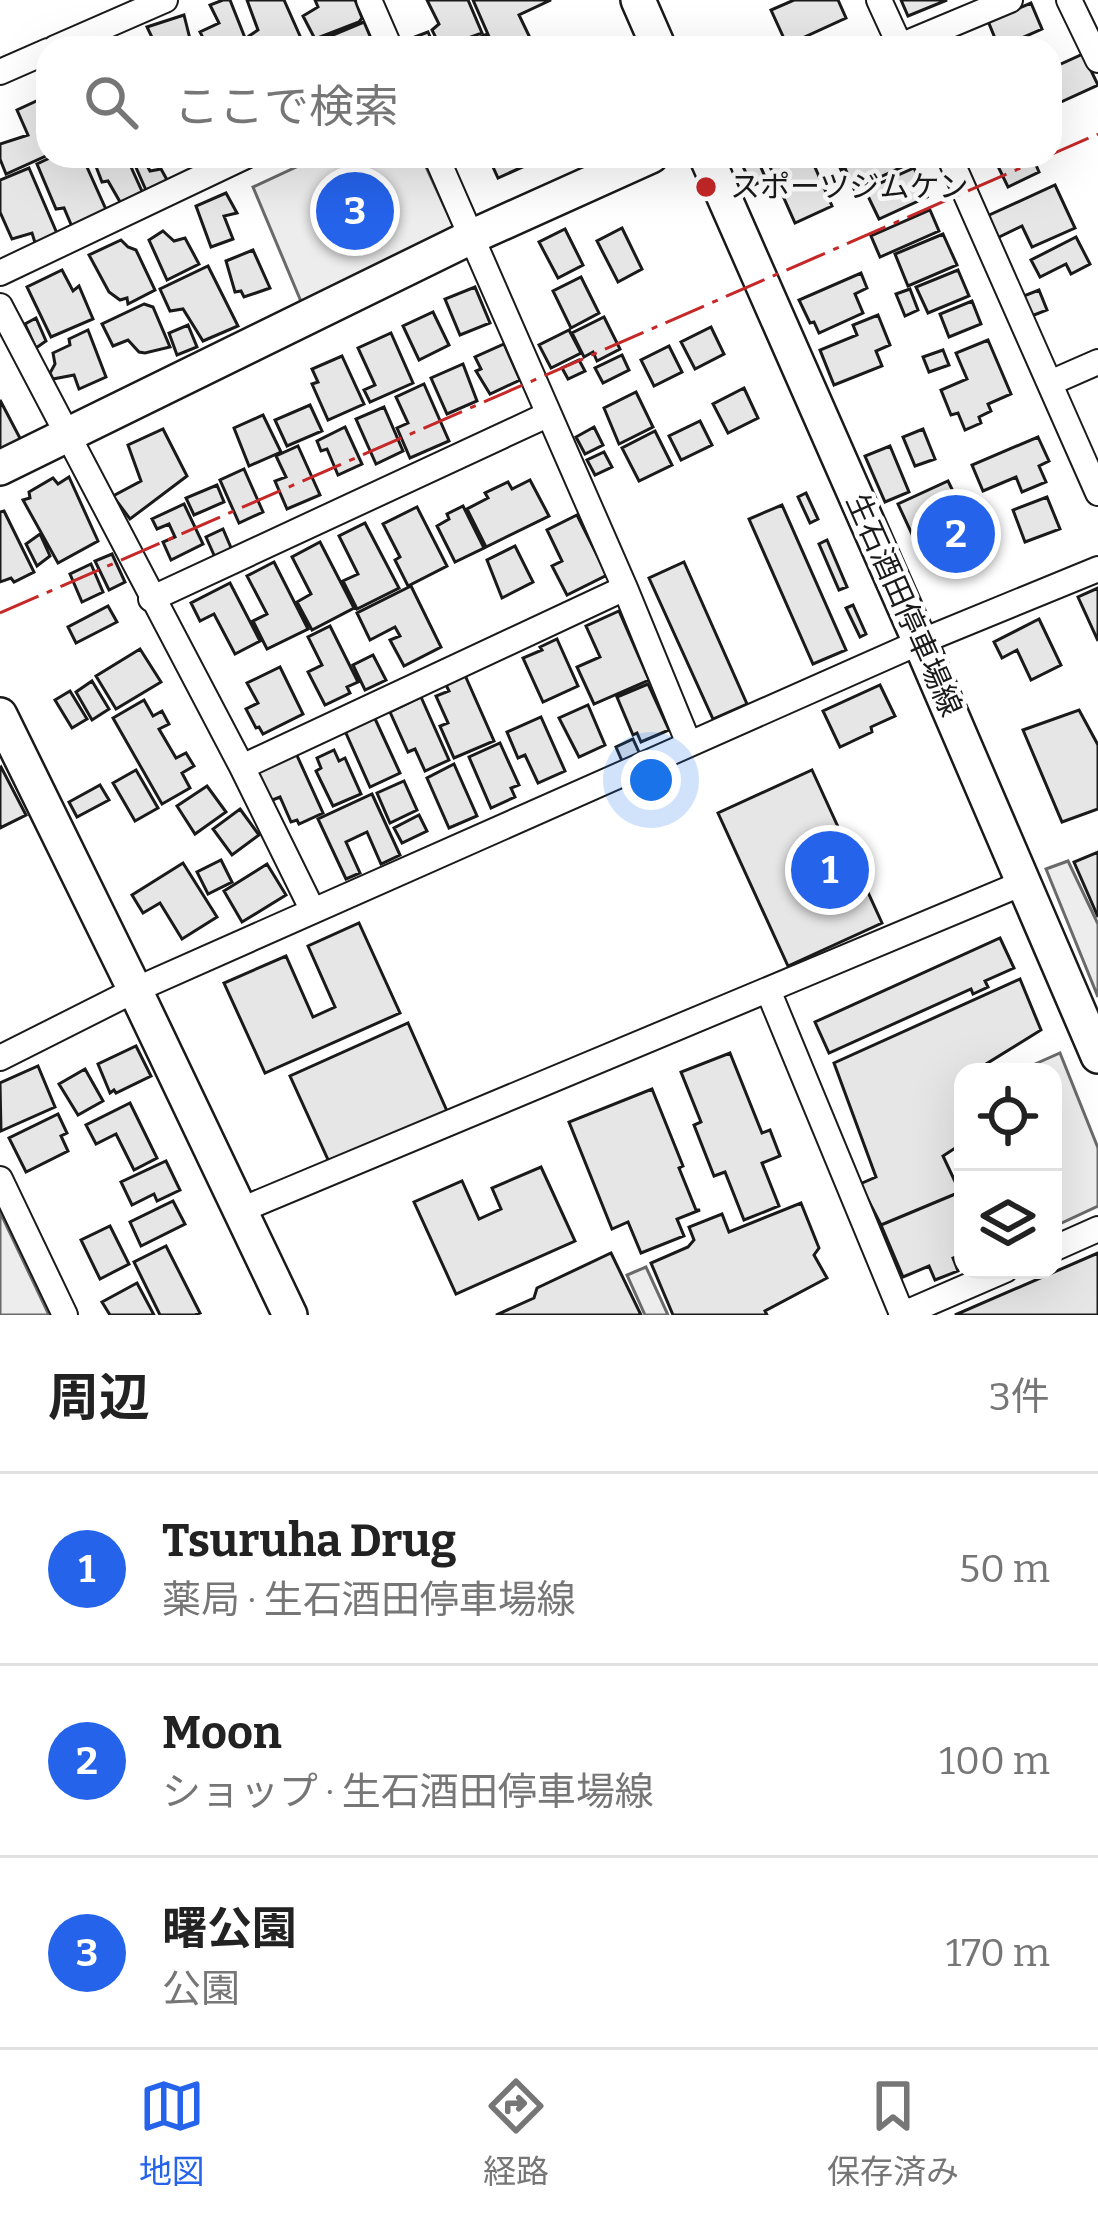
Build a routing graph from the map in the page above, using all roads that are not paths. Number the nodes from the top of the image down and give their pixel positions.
1 (165, 0) edge
2 (369, 0) edge
3 (638, 0) edge
4 (879, 0) edge
5 (1010, 0) edge
6 (1069, 0) edge
7 (83, 36) edge
8 (385, 36) edge
9 (654, 36) edge
10 (894, 36) edge
11 (927, 36) edge
12 (36, 56) edge
13 (1098, 59) edge
14 (0, 72) edge
15 (221, 168) edge
16 (441, 168) edge
17 (624, 168) edge
18 (711, 168) edge
19 (954, 168) edge
20 (471, 237) junction
21 (0, 273) edge
22 (0, 306) edge
23 (1098, 362) edge
24 (1049, 383) junction
25 (548, 415) junction
26 (67, 436) junction
27 (0, 468) edge
28 (1098, 493) edge
29 (1098, 568) edge
30 (626, 588) junction
31 (151, 599) junction
32 (920, 642) junction
33 (0, 715) edge
34 (689, 744) junction
35 (242, 767) junction
36 (1023, 884) junction
37 (313, 911) junction
38 (135, 990) junction
39 (768, 990) junction
40 (1098, 1056) edge
41 (0, 1058) edge
42 (0, 1179) edge
43 (241, 1210) junction
44 (1098, 1229) edge
45 (1062, 1245) edge
46 (986, 1279) edge
47 (914, 1312) edge
48 (64, 1315) edge
49 (290, 1315) edge

1 - 7 street
2 - 8 street
3 - 9 street
4 - 10 street
5 - 11 street
6 - 13 street
12 - 14 street
15 - 21 street
16 - 20 street
17 - 20 street
18 - 32 street, 生石酒田停車場線
19 - 24 street
20 - 25 street
20 - 26 street
22 - 26 street
23 - 24 street
24 - 28 street
25 - 30 street
25 - 31 street
26 - 27 street
26 - 31 street
29 - 32 street
30 - 34 street
30 - 35 street
31 - 35 street
32 - 34 street
32 - 36 street, 生石酒田停車場線
33 - 38 street
34 - 37 street
35 - 37 street
36 - 39 street
36 - 40 street, 生石酒田停車場線
37 - 38 street
38 - 41 street
38 - 43 street
39 - 43 street
39 - 47 street
42 - 48 street
43 - 49 street
44 - 45 street
46 - 47 street

